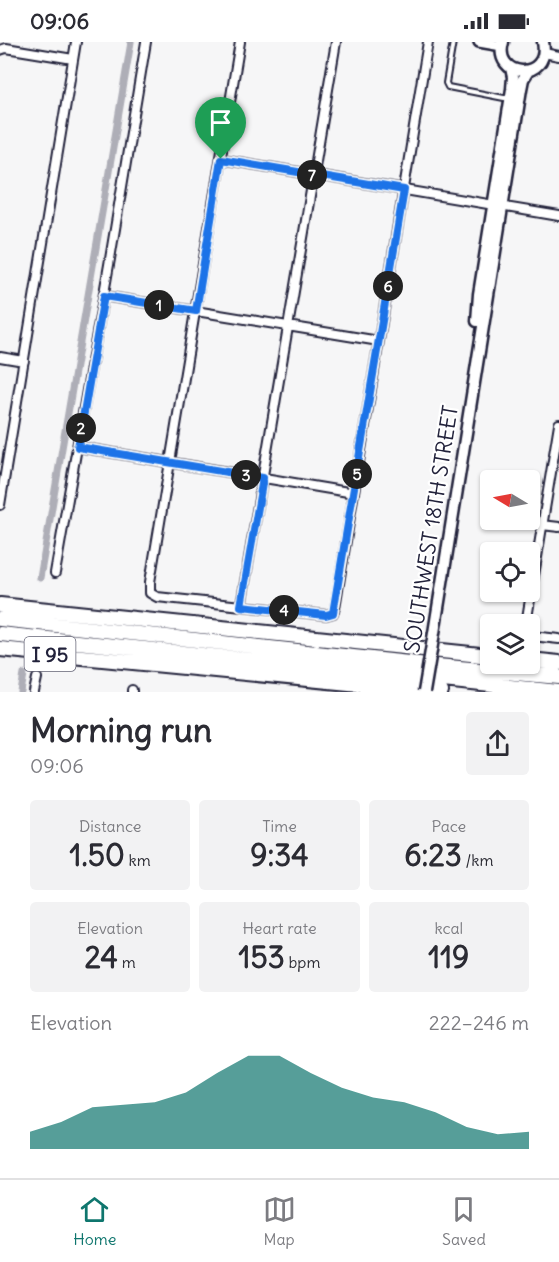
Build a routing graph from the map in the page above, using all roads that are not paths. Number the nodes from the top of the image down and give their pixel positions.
1 (76, 42) edge
2 (146, 42) edge
3 (240, 42) edge
4 (336, 42) edge
5 (428, 42) edge
6 (453, 42) edge
7 (479, 42) edge
8 (502, 44) edge
9 (544, 48) edge
10 (0, 50) edge
11 (559, 56) edge
12 (74, 59) junction
13 (511, 68) junction
14 (528, 71) junction
15 (515, 98) junction
16 (221, 159) junction
17 (314, 175) junction
18 (404, 190) junction
19 (497, 206) junction
20 (559, 216) edge
21 (104, 296) junction
22 (196, 311) junction
23 (288, 326) junction
24 (379, 341) junction
25 (0, 357) edge
26 (24, 361) junction
27 (559, 424) edge
28 (78, 447) junction
29 (171, 463) junction
30 (263, 478) junction
31 (354, 493) junction
32 (0, 505) edge
33 (542, 525) junction
34 (559, 527) edge
35 (55, 573) dead end
36 (241, 606) junction
37 (0, 607) edge
38 (528, 614) edge
39 (0, 619) edge
40 (0, 634) edge
41 (540, 637) edge
42 (559, 639) edge
43 (0, 649) edge
44 (480, 655) edge
45 (540, 661) edge
46 (559, 663) edge
47 (559, 677) edge
48 (37, 678) dead end
49 (34, 692) edge
50 (424, 692) edge
51 (441, 692) edge
52 (559, 692) edge

1 - 12 street
2 - 21 street
3 - 16 street
4 - 17 street
5 - 18 street
6 - 15 lane
7 - 8 street
8 - 13 main road
9 - 11 street
9 - 14 main road
10 - 12 street
12 - 26 street
13 - 14 main road
13 - 15 main road, SOUTHWEST 18TH STREET
14 - 15 main road, SOUTHWEST 18TH STREET
15 - 19 main road, SOUTHWEST 18TH STREET
16 - 17 street
16 - 22 street
17 - 18 street
17 - 23 street
18 - 19 street
18 - 24 street
19 - 20 street
19 - 50 main road, SOUTHWEST 18TH STREET, bridge
21 - 22 street
21 - 28 street
22 - 23 street
22 - 29 street
23 - 24 street
23 - 30 street
24 - 31 street
25 - 26 street
26 - 32 street
27 - 33 street
28 - 29 street
28 - 35 street
29 - 30 street
29 - 36 street
30 - 31 street
30 - 36 street
31 - 36 street
33 - 34 street
33 - 38 street
37 - 44 highway, I 95
39 - 47 highway
40 - 52 highway
41 - 42 street
43 - 51 highway, I 95
45 - 46 highway
48 - 49 street

